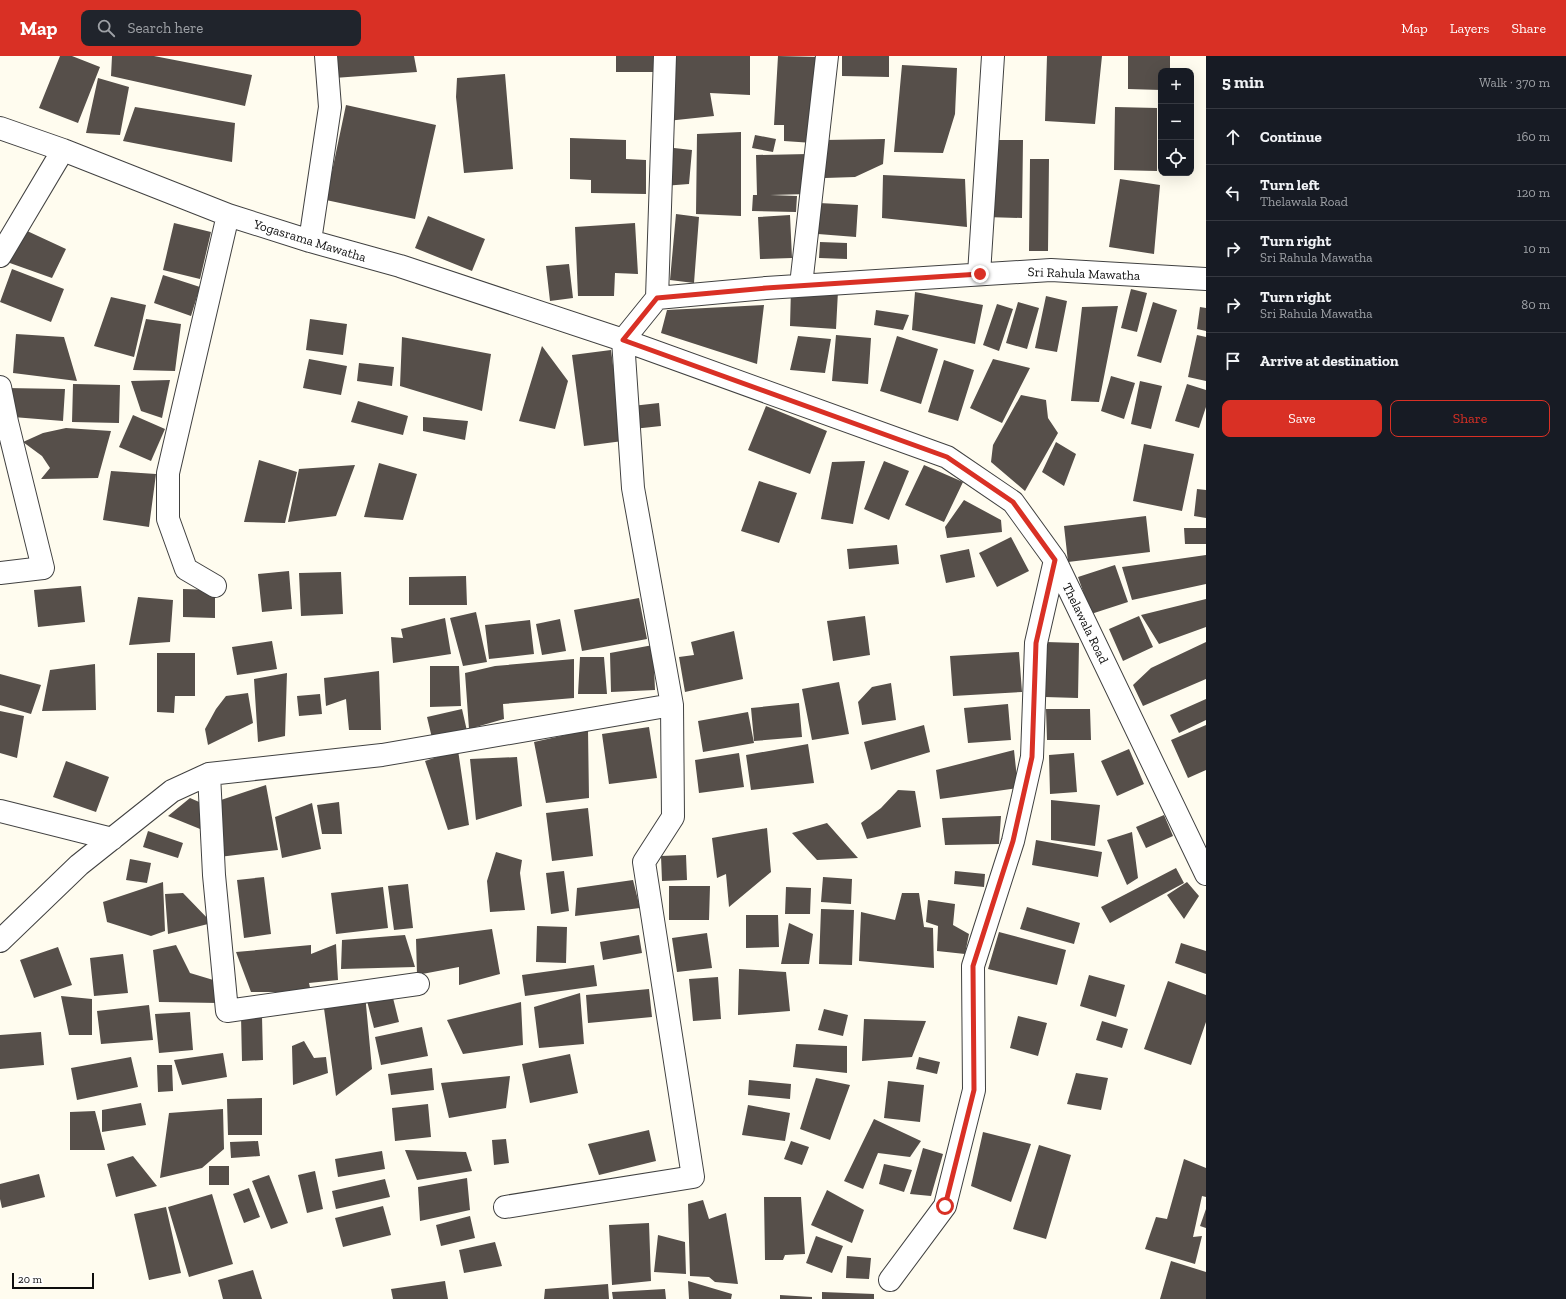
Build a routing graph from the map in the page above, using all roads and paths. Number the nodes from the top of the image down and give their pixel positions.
1 (326, 56) edge
2 (665, 56) edge
3 (827, 56) edge
4 (992, 56) edge
5 (0, 128) edge
6 (63, 150) junction
7 (228, 215) junction
8 (310, 241) junction
9 (0, 256) edge
10 (980, 274) junction
11 (1206, 279) edge
12 (801, 286) junction
13 (657, 298) junction
14 (623, 340) junction
15 (0, 387) edge
16 (1055, 560) junction
17 (0, 573) edge
18 (216, 586) dead end
19 (672, 705) junction
20 (209, 774) junction
21 (0, 812) edge
22 (112, 839) junction
23 (1206, 874) edge
24 (0, 941) edge
25 (418, 984) dead end
26 (505, 1207) dead end
27 (890, 1280) dead end

1 - 8 street
2 - 13 street
3 - 12 street
4 - 10 street
5 - 6 street, Yogasrama Mawatha
6 - 7 street, Yogasrama Mawatha
6 - 9 street
7 - 8 street, Yogasrama Mawatha
7 - 18 street
8 - 14 street, Yogasrama Mawatha
10 - 11 street, Sri Rahula Mawatha
10 - 12 street, Sri Rahula Mawatha
12 - 13 street, Sri Rahula Mawatha
13 - 14 street
14 - 16 street, Thelawala Road
14 - 19 street
15 - 17 street
16 - 23 street, Thelawala Road
16 - 27 street
19 - 20 street
19 - 26 street
20 - 22 street
20 - 25 street
21 - 22 street
22 - 24 street

